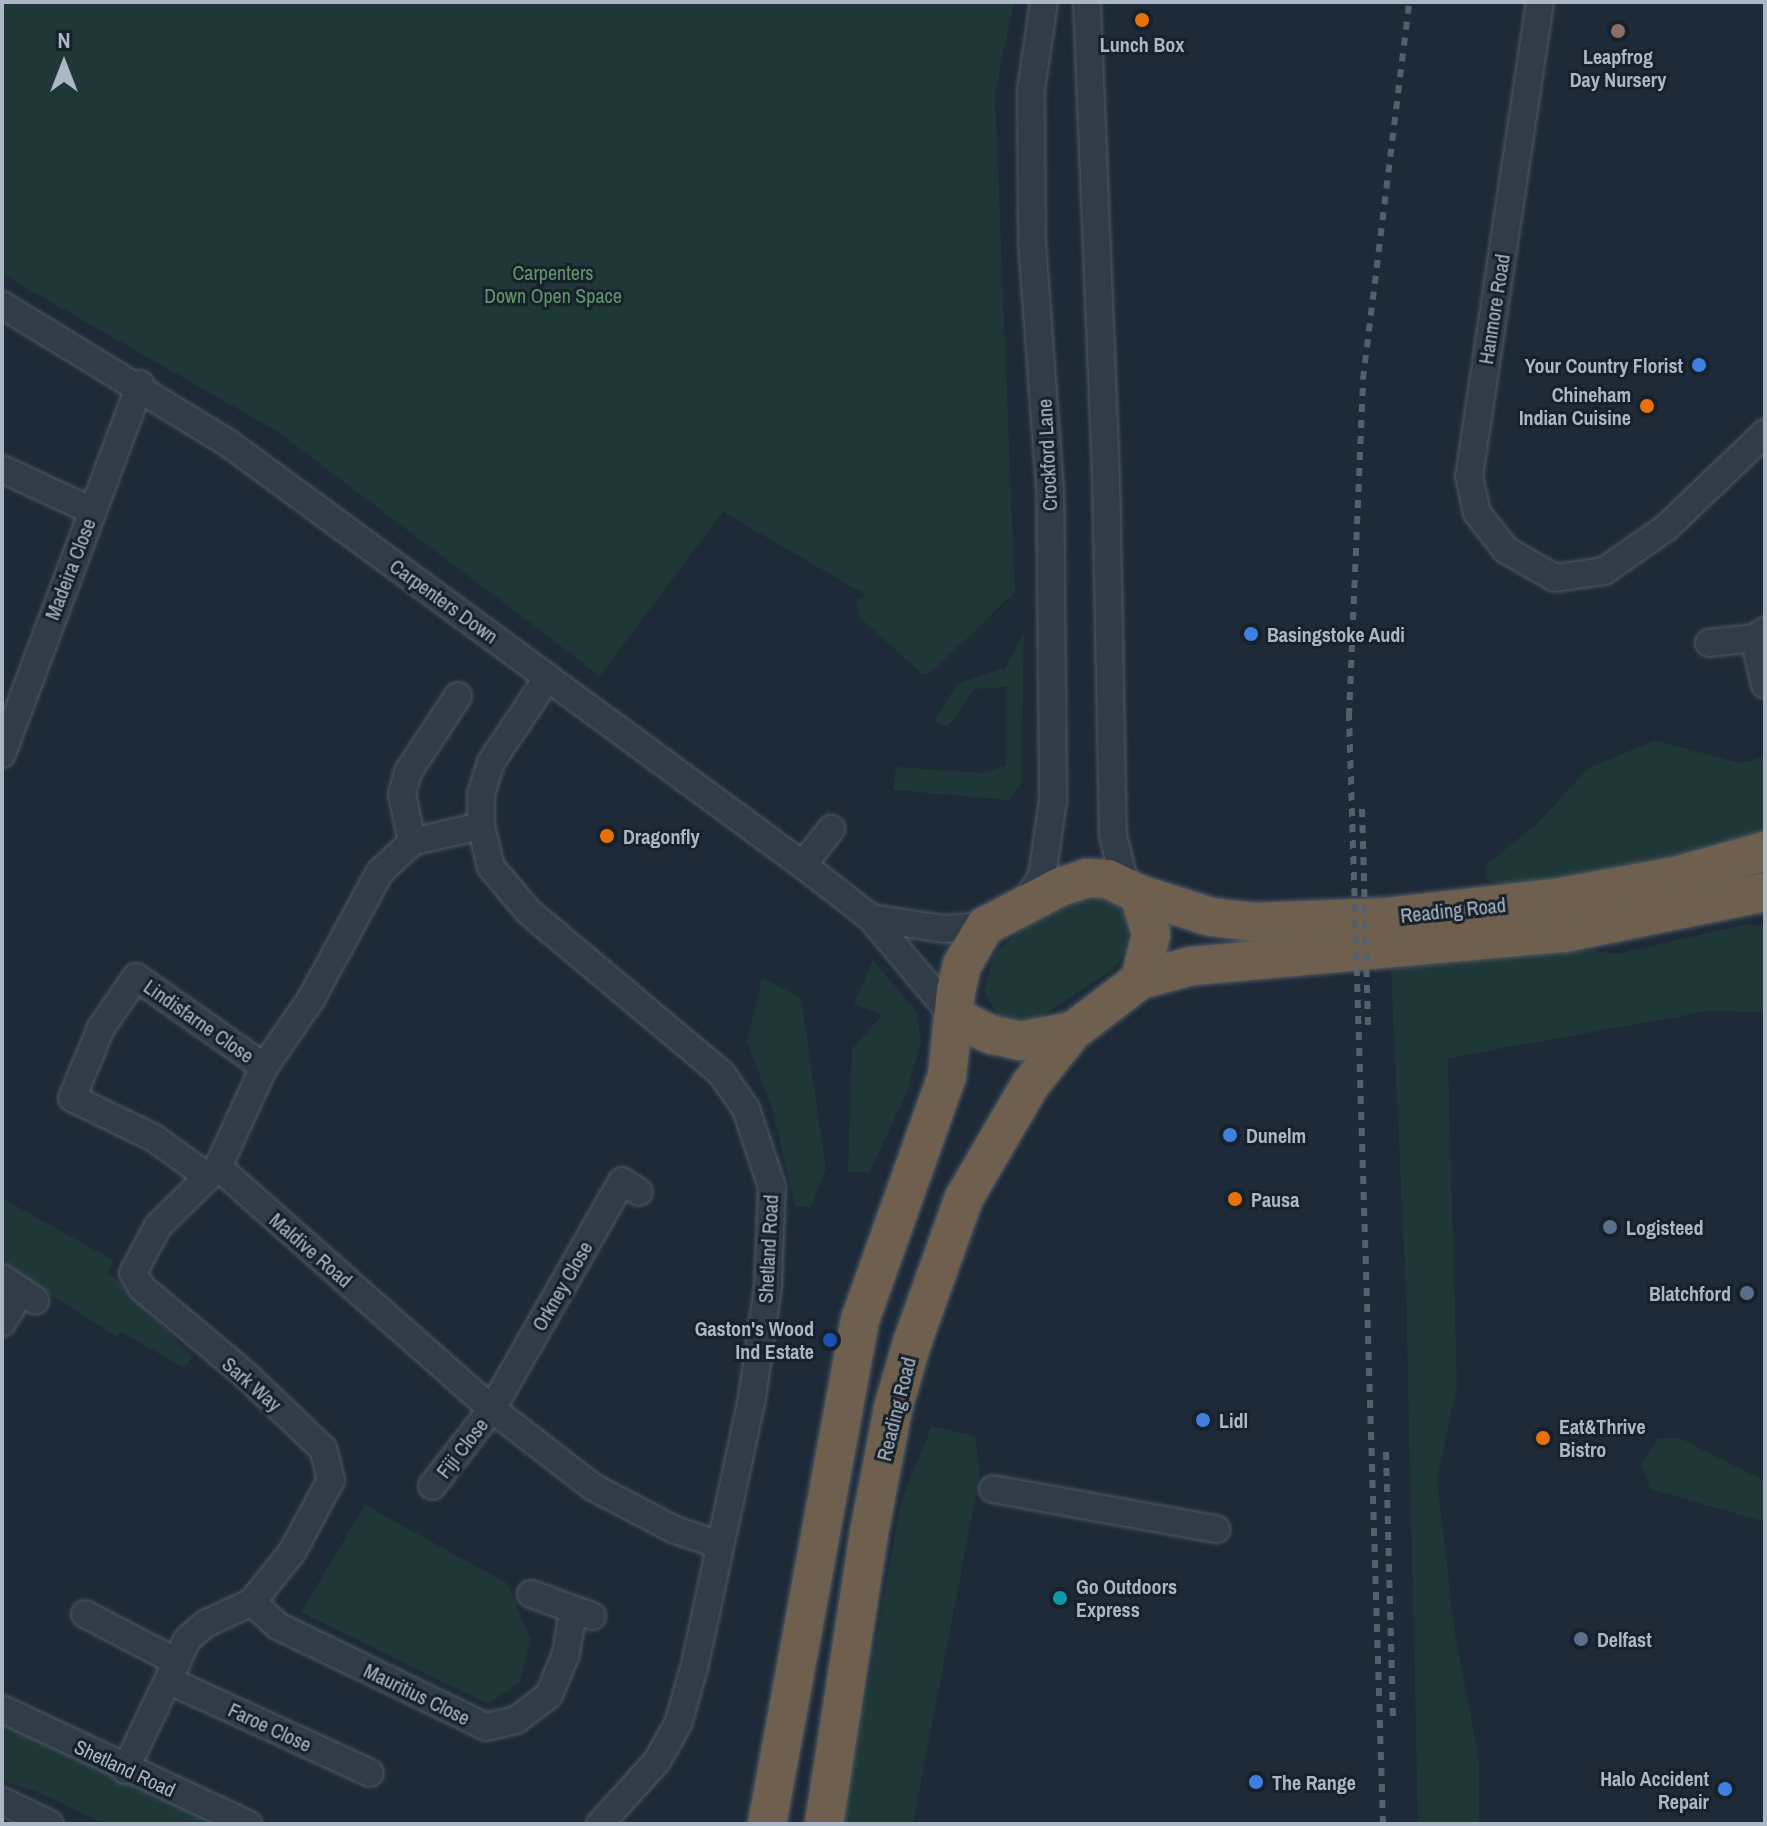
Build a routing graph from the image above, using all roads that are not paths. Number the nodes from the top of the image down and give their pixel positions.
1 (1044, 2) edge
2 (1087, 2) edge
3 (1540, 2) edge
4 (2, 305) edge
5 (140, 384) junction
6 (1765, 433) edge
7 (2, 469) edge
8 (92, 511) junction
9 (1760, 635) edge
10 (1709, 643) dead end
11 (548, 677) junction
12 (1765, 685) edge
13 (463, 694) dead end
14 (2, 754) edge
15 (481, 826) junction
16 (831, 829) dead end
17 (412, 842) junction
18 (1765, 851) edge
19 (803, 865) junction
20 (1132, 889) junction
21 (1765, 892) edge
22 (1024, 904) junction
23 (871, 918) junction
24 (985, 926) junction
25 (1140, 980) junction
26 (954, 1017) junction
27 (1073, 1031) junction
28 (264, 1067) junction
29 (212, 1171) junction
30 (639, 1192) dead end
31 (19, 1290) edge
32 (2, 1323) edge
33 (492, 1409) junction
34 (432, 1486) dead end
35 (993, 1489) dead end
36 (1216, 1529) dead end
37 (717, 1544) junction
38 (531, 1594) dead end
39 (252, 1602) junction
40 (85, 1614) dead end
41 (173, 1671) junction
42 (848, 1683) junction
43 (2, 1709) edge
44 (125, 1770) junction
45 (370, 1773) dead end
46 (2, 1801) edge
47 (50, 1824) edge
48 (248, 1824) edge
49 (600, 1824) edge
50 (767, 1824) edge
51 (805, 1824) edge
52 (824, 1824) edge

1 - 22 street, Crockford Lane
2 - 20 street
3 - 6 street, Hanmore Road
4 - 5 street, Carpenters Down
5 - 8 street, Madeira Close
5 - 11 street, Carpenters Down
7 - 8 street
8 - 14 street, Madeira Close
9 - 10 street
9 - 12 street
11 - 15 street, Shetland Road
11 - 19 street, Carpenters Down
13 - 17 street
15 - 17 street
15 - 37 street, Shetland Road
16 - 19 street
17 - 28 street
18 - 20 highway, Reading Road
19 - 23 street, Carpenters Down
20 - 22 highway
20 - 25 highway
21 - 25 highway, Reading Road
22 - 24 highway
23 - 24 street, Carpenters Down
23 - 26 street, Carpenters Down
24 - 26 highway
25 - 27 highway
26 - 27 highway
26 - 50 highway
27 - 42 highway, Reading Road
28 - 29 street
28 - 29 street, Lindisfarne Close
29 - 33 street, Maldive Road
29 - 39 street, Sark Way
30 - 33 street, Orkney Close
31 - 32 street
33 - 34 street, Fiji Close
33 - 37 street, Maldive Road
35 - 36 street
37 - 49 street, Shetland Road
38 - 39 street, Mauritius Close
39 - 41 street, Sark Way
40 - 41 street, Faroe Close
41 - 44 street
41 - 45 street, Faroe Close
42 - 51 highway
42 - 52 highway, Reading Road
43 - 44 street, Shetland Road
44 - 48 street, Shetland Road
46 - 47 street

